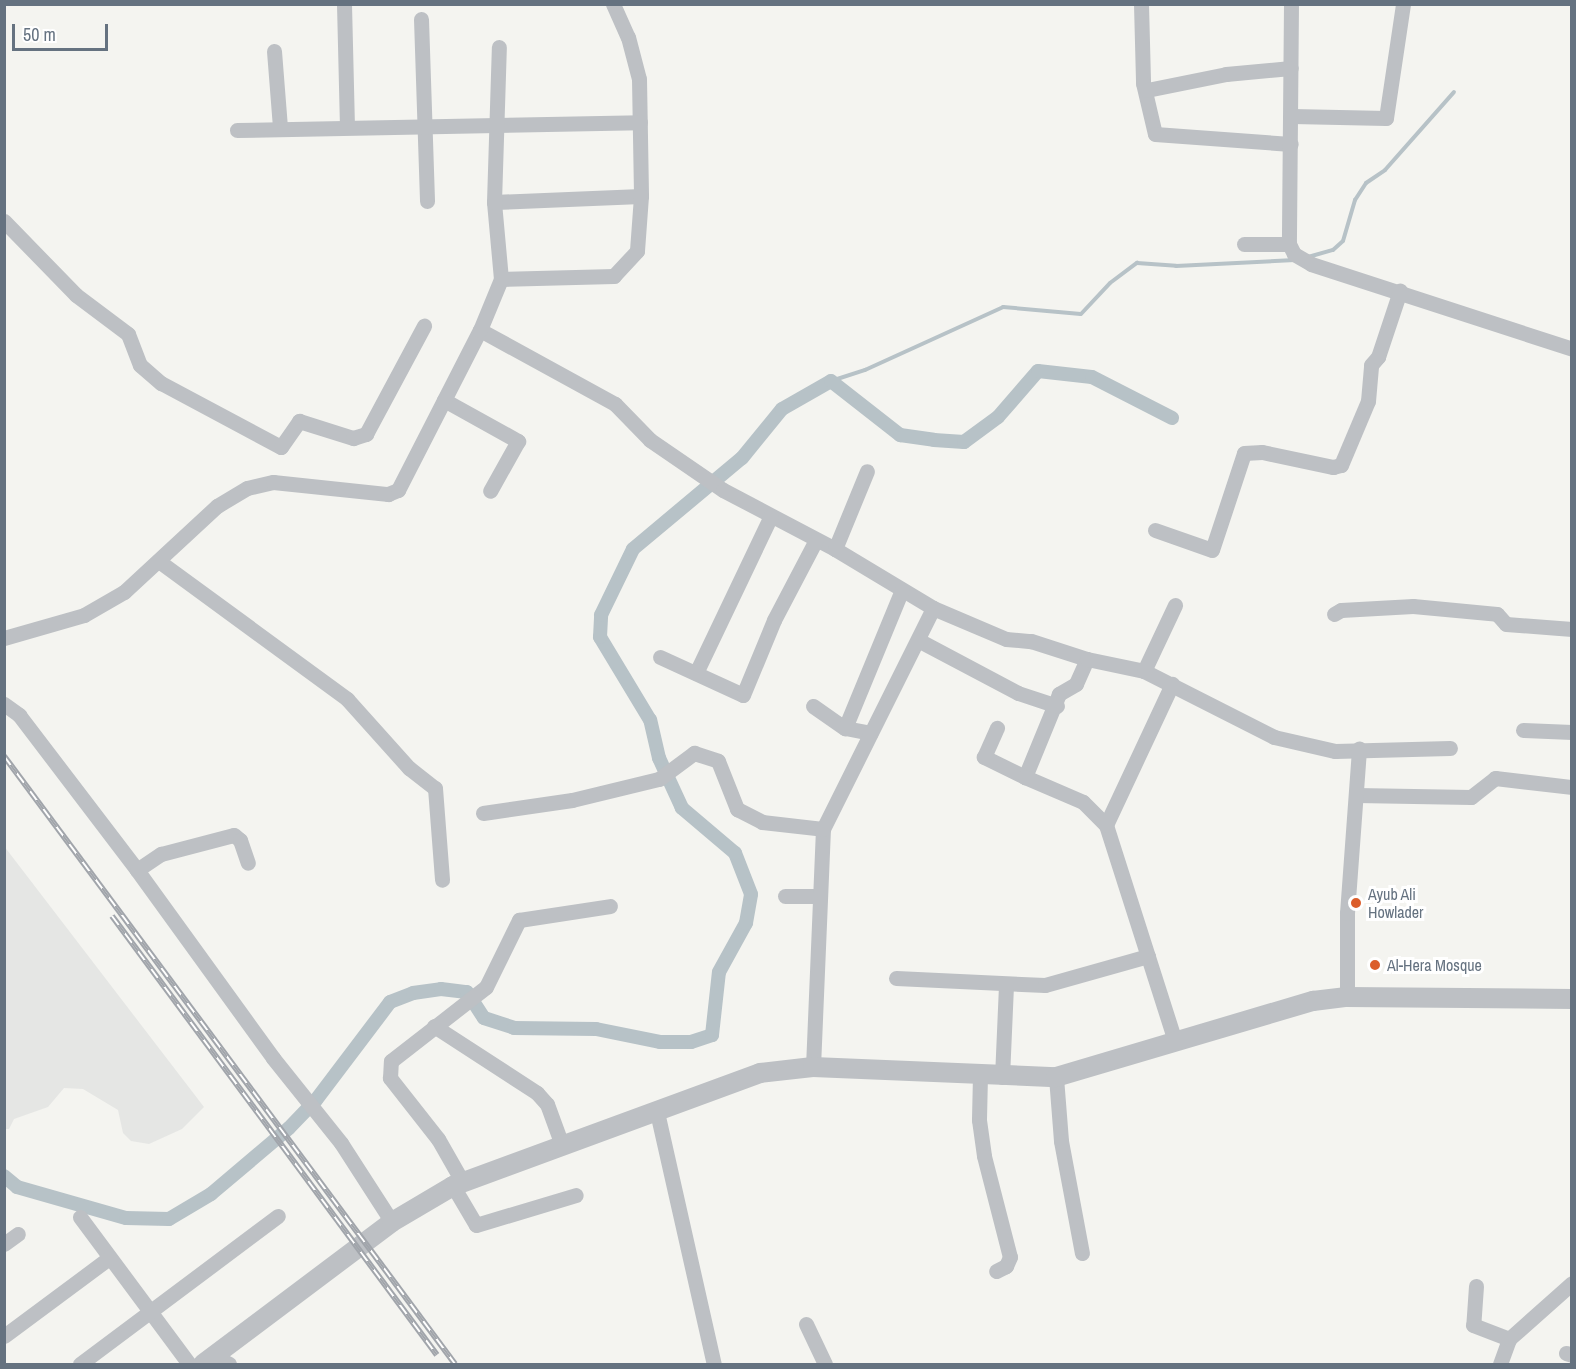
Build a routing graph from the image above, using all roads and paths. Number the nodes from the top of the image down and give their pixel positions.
1 (344, 4) edge
2 (613, 4) edge
3 (1142, 4) edge
4 (1290, 4) edge
5 (1403, 4) edge
6 (421, 18) dead end
7 (499, 46) dead end
8 (274, 51) dead end
9 (1291, 68) junction
10 (1147, 90) junction
11 (1292, 116) junction
12 (640, 122) junction
13 (497, 124) junction
14 (425, 125) junction
15 (347, 126) junction
16 (280, 128) junction
17 (237, 130) dead end
18 (1291, 144) junction
19 (641, 196) junction
20 (428, 201) dead end
21 (494, 202) junction
22 (4, 221) edge
23 (1244, 244) dead end
24 (1292, 249) junction
25 (501, 279) junction
26 (1400, 291) junction
27 (424, 326) dead end
28 (480, 330) junction
29 (1572, 349) edge
30 (444, 400) junction
31 (867, 471) dead end
32 (490, 491) dead end
33 (771, 516) junction
34 (1155, 530) dead end
35 (816, 540) junction
36 (835, 549) junction
37 (160, 562) junction
38 (902, 590) junction
39 (1175, 605) dead end
40 (933, 608) junction
41 (1334, 614) dead end
42 (1572, 629) edge
43 (4, 638) edge
44 (918, 640) junction
45 (660, 657) dead end
46 (1087, 659) junction
47 (1144, 670) junction
48 (696, 673) junction
49 (1172, 684) junction
50 (813, 706) dead end
51 (1057, 706) junction
52 (5, 709) edge
53 (846, 728) junction
54 (997, 728) dead end
55 (1523, 730) dead end
56 (1572, 732) edge
57 (871, 733) junction
58 (1359, 748) junction
59 (1450, 748) dead end
60 (1025, 777) junction
61 (1572, 788) edge
62 (1356, 795) junction
63 (483, 813) dead end
64 (1106, 825) junction
65 (823, 829) junction
66 (248, 863) dead end
67 (137, 870) junction
68 (442, 880) dead end
69 (785, 896) dead end
70 (820, 896) junction
71 (610, 906) dead end
72 (1148, 956) junction
73 (896, 978) dead end
74 (1006, 984) junction
75 (1347, 997) junction
76 (1572, 999) edge
77 (434, 1026) junction
78 (1175, 1041) junction
79 (813, 1067) junction
80 (980, 1076) junction
81 (1002, 1077) junction
82 (1056, 1077) junction
83 (657, 1112) junction
84 (562, 1145) junction
85 (458, 1184) junction
86 (576, 1195) dead end
87 (278, 1216) dead end
88 (80, 1217) dead end
89 (392, 1222) junction
90 (18, 1234) dead end
91 (4, 1244) edge
92 (1082, 1252) dead end
93 (108, 1258) junction
94 (996, 1271) dead end
95 (1572, 1283) edge
96 (1476, 1286) dead end
97 (150, 1313) junction
98 (806, 1324) dead end
99 (4, 1336) edge
100 (1509, 1339) junction
101 (215, 1362) edge
102 (80, 1365) edge
103 (189, 1365) edge
104 (714, 1365) edge
105 (825, 1365) edge
106 (1500, 1365) edge

1 - 15 street
2 - 12 street
3 - 10 street
4 - 9 street
5 - 11 street
6 - 14 street
7 - 13 street
8 - 16 street
9 - 10 street
9 - 11 street
10 - 18 street
11 - 18 street
12 - 13 street
12 - 19 street
13 - 14 street
13 - 21 street
14 - 15 street
14 - 20 street
15 - 16 street
16 - 17 street
18 - 24 street
19 - 21 street
19 - 25 street
21 - 25 street
22 - 27 street
23 - 24 street
24 - 26 street
25 - 28 street
26 - 29 street
26 - 34 street
28 - 30 street
28 - 33 street
30 - 32 street
30 - 37 street
31 - 36 street
33 - 35 street
33 - 48 street
35 - 36 street
35 - 48 street
36 - 38 street
37 - 43 street
37 - 68 street
38 - 40 street
38 - 53 street
39 - 47 street
40 - 44 street
40 - 46 street
41 - 42 street
44 - 51 street
44 - 57 street
45 - 48 street
46 - 47 street
46 - 51 street
47 - 49 street
49 - 58 street
49 - 64 street
50 - 53 street
51 - 60 street
52 - 67 street
53 - 57 street
54 - 60 street
55 - 56 street
57 - 65 street
58 - 59 street
58 - 62 street
60 - 64 street
61 - 62 street
62 - 75 street
63 - 65 street
64 - 72 street
65 - 70 street
66 - 67 street
67 - 89 street
69 - 70 street
70 - 79 street
71 - 77 street
72 - 74 street
72 - 78 street
73 - 74 street
74 - 81 street
75 - 76 street
75 - 78 street
77 - 84 street
77 - 85 street
78 - 82 street
79 - 80 street
79 - 83 street
80 - 81 street
80 - 94 street
81 - 82 street
82 - 92 street
83 - 84 street
83 - 104 street
84 - 85 street
85 - 86 street
85 - 89 street
87 - 97 street
88 - 93 street
89 - 101 street
90 - 91 street
93 - 97 street
93 - 99 street
95 - 100 street
96 - 100 street
97 - 102 street
97 - 103 street
98 - 105 street
100 - 106 street

